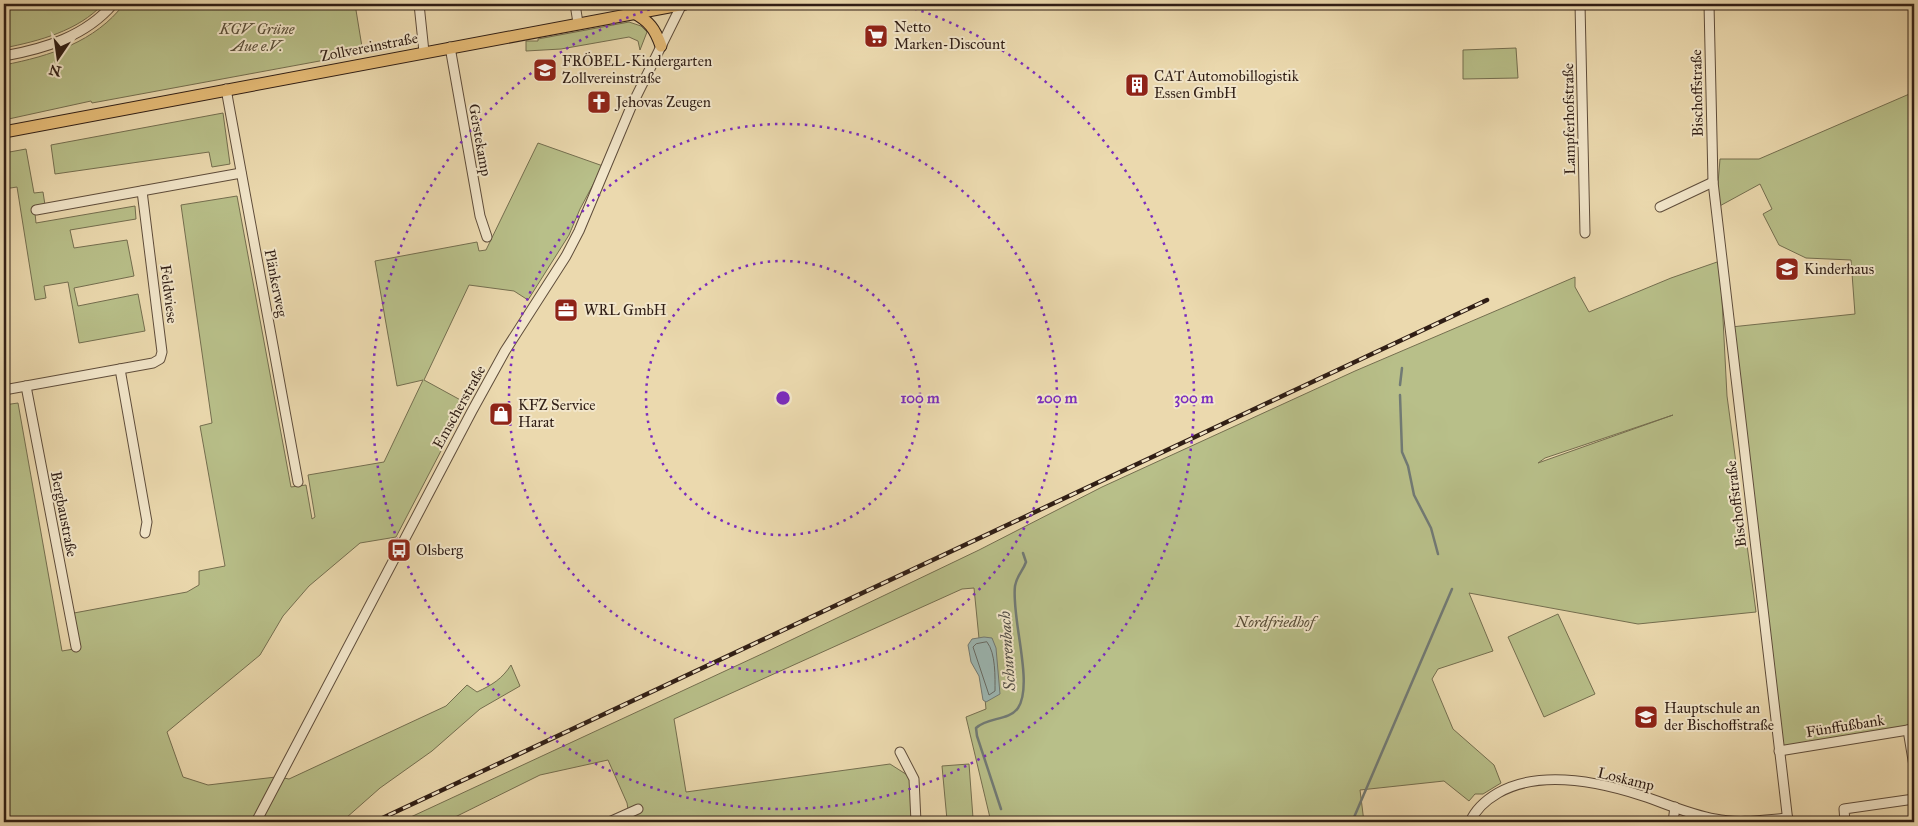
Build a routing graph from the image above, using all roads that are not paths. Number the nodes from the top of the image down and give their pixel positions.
1 (113, 4) edge
2 (419, 4) edge
3 (574, 4) edge
4 (683, 4) edge
5 (1580, 4) edge
6 (1709, 4) edge
7 (634, 13) junction
8 (578, 23) junction
9 (661, 46) junction
10 (450, 47) junction
11 (424, 52) junction
12 (4, 56) edge
13 (226, 89) junction
14 (4, 132) edge
15 (241, 173) junction
16 (1713, 182) junction
17 (142, 191) junction
18 (1660, 207) dead end
19 (36, 210) dead end
20 (1585, 233) dead end
21 (487, 237) dead end
22 (120, 369) junction
23 (26, 386) junction
24 (4, 390) edge
25 (298, 482) dead end
26 (145, 533) dead end
27 (76, 647) dead end
28 (1911, 729) edge
29 (1779, 751) junction
30 (900, 752) dead end
31 (1914, 766) edge
32 (1914, 799) edge
33 (1675, 807) junction
34 (638, 809) dead end
35 (1788, 820) edge
36 (256, 822) edge
37 (609, 822) edge
38 (916, 822) edge
39 (1470, 822) edge
40 (1673, 822) edge
41 (1846, 822) edge

1 - 12 street
2 - 11 street
3 - 8 street
4 - 7 main road, Zollvereinstraße
4 - 9 street, Emscherstraße
5 - 20 street, Lampferhofstraße
6 - 16 street, Bischoffstraße
7 - 8 main road, Zollvereinstraße
7 - 9 main road
8 - 10 main road, Zollvereinstraße
9 - 36 street, Emscherstraße
10 - 11 main road, Zollvereinstraße
10 - 21 street, Gerstekamp
11 - 13 main road, Zollvereinstraße
13 - 14 main road, Zollvereinstraße
13 - 15 street, Plänkerweg
15 - 17 street
15 - 25 street, Plänkerweg
16 - 18 street
16 - 29 street, Bischoffstraße
17 - 19 street
17 - 22 street, Feldwiese
22 - 23 street, Feldwiese
22 - 26 street
23 - 24 street, Feldwiese
23 - 27 street, Bergbaustraße
28 - 29 street, Fünffußbank
28 - 31 street
29 - 35 street, Bischoffstraße
30 - 38 street
32 - 41 street
33 - 35 street, Loskamp
33 - 39 street, Loskamp
33 - 40 street
34 - 37 street

